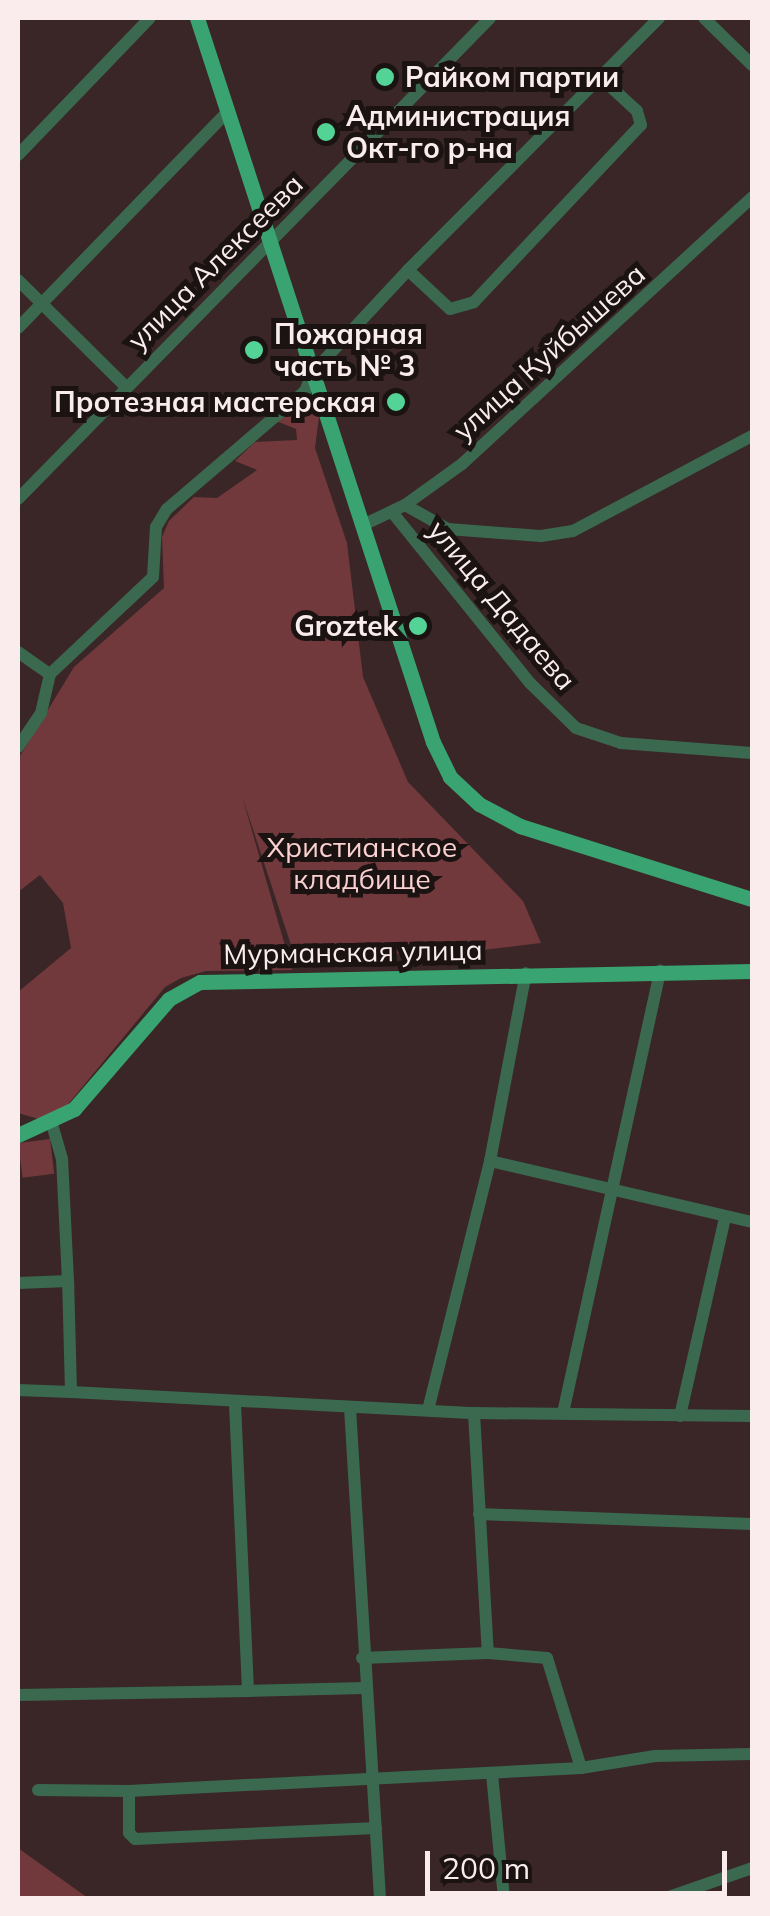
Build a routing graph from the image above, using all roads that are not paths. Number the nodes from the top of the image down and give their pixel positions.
1 (150, 18) edge
2 (197, 18) edge
3 (490, 18) edge
4 (659, 18) edge
5 (704, 18) edge
6 (752, 62) edge
7 (600, 77) junction
8 (228, 112) junction
9 (18, 155) edge
10 (752, 197) edge
11 (270, 242) junction
12 (408, 270) junction
13 (18, 280) edge
14 (42, 304) junction
15 (18, 328) edge
16 (313, 372) junction
17 (126, 387) junction
18 (752, 436) edge
19 (18, 499) edge
20 (406, 505) junction
21 (392, 512) junction
22 (364, 524) junction
23 (18, 652) edge
24 (50, 674) junction
25 (18, 747) edge
26 (752, 753) edge
27 (752, 899) edge
28 (660, 971) junction
29 (752, 971) edge
30 (526, 973) junction
31 (52, 1123) junction
32 (18, 1135) edge
33 (490, 1161) junction
34 (613, 1189) junction
35 (725, 1218) junction
36 (752, 1222) edge
37 (68, 1281) junction
38 (18, 1283) edge
39 (18, 1390) edge
40 (71, 1392) junction
41 (235, 1404) junction
42 (350, 1408) junction
43 (428, 1410) junction
44 (474, 1412) junction
45 (563, 1413) junction
46 (680, 1416) junction
47 (752, 1416) edge
48 (478, 1514) junction
49 (752, 1524) edge
50 (488, 1654) junction
51 (362, 1658) junction
52 (364, 1688) junction
53 (248, 1691) junction
54 (18, 1695) edge
55 (752, 1754) edge
56 (581, 1768) junction
57 (492, 1774) junction
58 (372, 1778) junction
59 (38, 1790) dead end
60 (128, 1791) junction
61 (376, 1828) junction
62 (752, 1868) edge
63 (380, 1898) edge
64 (504, 1898) edge
65 (666, 1898) edge

1 - 9 street
2 - 8 main road
3 - 11 street, улица Алексеева
4 - 7 street
5 - 6 street
7 - 12 street
7 - 12 street
8 - 11 main road
8 - 14 street
10 - 20 street, улица Куйбышева
11 - 16 main road
11 - 17 street, улица Алексеева
12 - 16 street
13 - 14 street
14 - 15 street
14 - 17 street
16 - 22 main road
16 - 24 street
17 - 19 street, улица Алексеева
18 - 20 street
20 - 21 street, улица Куйбышева
21 - 22 street, улица Куйбышева
21 - 26 street, улица Дадаева
22 - 27 main road
23 - 24 street
24 - 25 street
28 - 29 main road, Мурманская улица
28 - 30 main road, Мурманская улица
28 - 34 street
30 - 31 main road, Мурманская улица
30 - 33 street
31 - 32 main road, Мурманская улица
31 - 37 street
33 - 34 street
33 - 43 street
34 - 35 street
34 - 45 street
35 - 36 street
35 - 46 street
37 - 38 street
37 - 40 street
39 - 40 street
40 - 41 street
41 - 42 street
41 - 53 street
42 - 43 street
42 - 51 street
43 - 44 street
44 - 45 street
44 - 48 street
45 - 46 street
46 - 47 street
48 - 49 street
48 - 50 street
50 - 51 street
50 - 56 street
51 - 52 street
52 - 53 street
52 - 58 street
53 - 54 street
55 - 56 street
56 - 57 street
57 - 58 street
57 - 64 street
58 - 60 street
58 - 61 street
59 - 60 street
60 - 61 street
61 - 63 street
62 - 65 street

